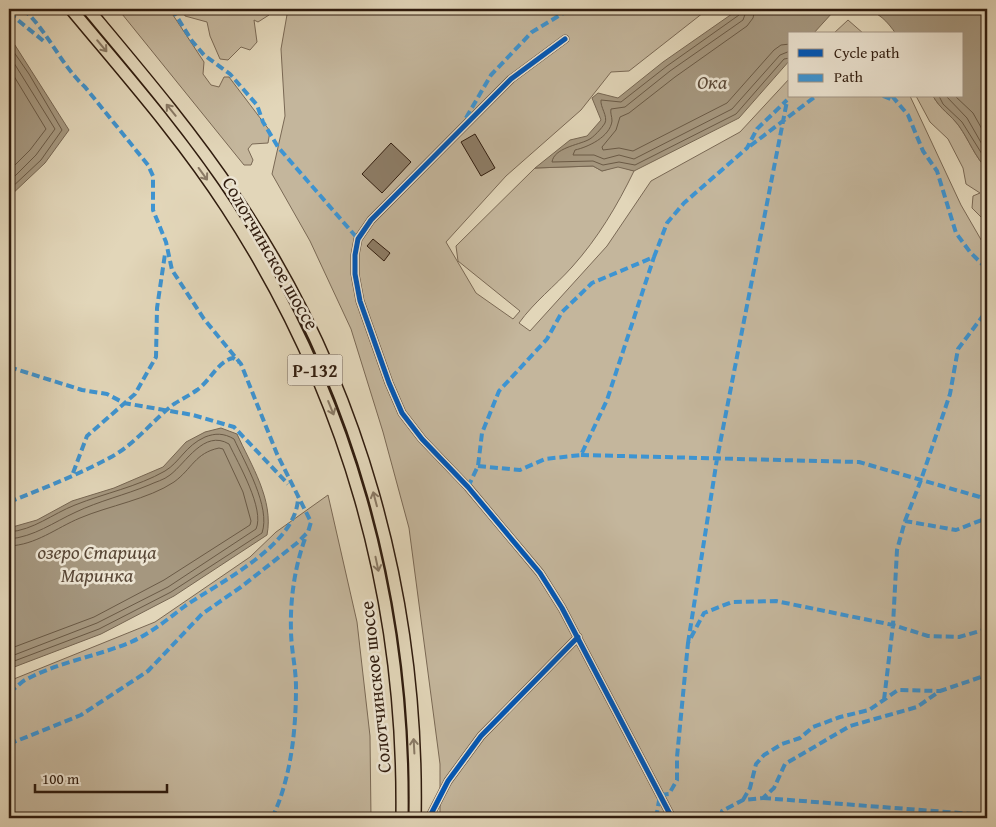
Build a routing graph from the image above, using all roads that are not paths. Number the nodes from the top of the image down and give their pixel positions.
1 (71, 9) edge
2 (88, 9) edge
3 (565, 39) dead end
4 (578, 637) junction
5 (402, 818) edge
6 (414, 818) edge
7 (429, 818) edge
8 (672, 818) edge

1 -> 5 main road, Солотчинское шоссе / Р-132
6 -> 2 main road, Солотчинское шоссе / Р-132
3 - 4 street
4 - 7 street
4 - 8 street

